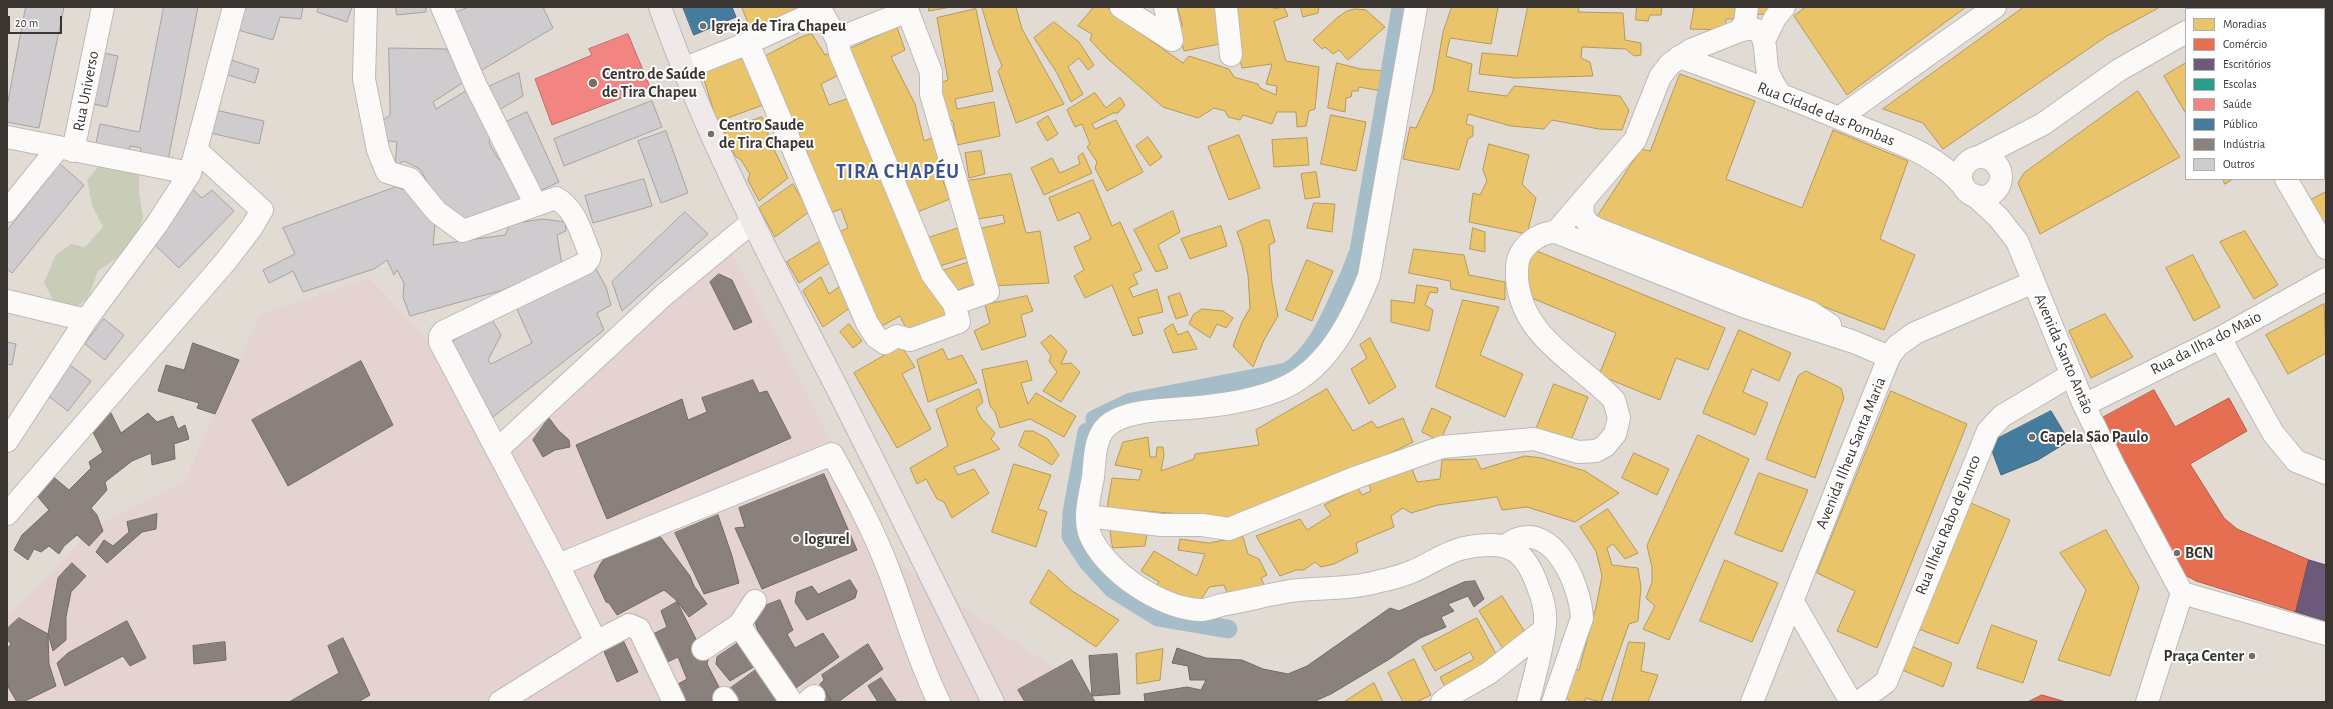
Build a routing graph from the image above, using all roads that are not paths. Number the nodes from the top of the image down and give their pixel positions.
1 (103, 7) edge
2 (234, 7) edge
3 (366, 7) edge
4 (442, 7) edge
5 (660, 7) edge
6 (1121, 7) edge
7 (1165, 7) edge
8 (1226, 7) edge
9 (1416, 7) edge
10 (1747, 7) edge
11 (1784, 7) edge
12 (1995, 7) edge
13 (820, 8) edge
14 (907, 9) edge
15 (1739, 31) junction
16 (2185, 33) edge
17 (837, 40) junction
18 (1764, 40) junction
19 (748, 43) junction
20 (1231, 55) dead end
21 (1679, 57) junction
22 (683, 69) junction
23 (1780, 94) junction
24 (1839, 118) junction
25 (2043, 124) junction
26 (7, 137) edge
27 (66, 149) junction
28 (196, 150) junction
29 (1920, 152) junction
30 (1976, 158) junction
31 (190, 173) junction
32 (2001, 179) junction
33 (2287, 180) edge
34 (1969, 191) junction
35 (1583, 200) junction
36 (535, 204) junction
37 (7, 211) edge
38 (752, 222) junction
39 (1556, 232) junction
40 (2017, 241) junction
41 (2326, 248) edge
42 (2326, 279) edge
43 (2034, 282) junction
44 (7, 301) edge
45 (954, 304) junction
46 (86, 320) junction
47 (2220, 338) junction
48 (1854, 342) junction
49 (1889, 357) junction
50 (2071, 375) junction
51 (2084, 405) junction
52 (7, 441) edge
53 (497, 450) junction
54 (2326, 473) edge
55 (7, 514) edge
56 (1087, 516) junction
57 (1505, 546) junction
58 (558, 565) junction
59 (2182, 593) junction
60 (755, 601) dead end
61 (1792, 602) junction
62 (739, 625) junction
63 (1544, 630) junction
64 (2326, 634) edge
65 (596, 642) junction
66 (703, 649) dead end
67 (804, 699) edge
68 (500, 702) edge
69 (674, 702) edge
70 (939, 702) edge
71 (993, 702) edge
72 (1442, 702) edge
73 (1528, 702) edge
74 (1553, 702) edge
75 (1752, 702) edge
76 (1851, 702) edge
77 (1859, 702) edge
78 (2147, 702) edge

1 - 27 street, Rua Universo
2 - 28 street
3 - 36 street
4 - 36 street
5 - 22 main road
6 - 7 street
8 - 20 street
9 - 56 street
10 - 15 street
11 - 18 street
12 - 24 street
13 - 17 street
13 - 19 street
14 - 17 street
14 - 45 street
15 - 18 street
15 - 21 street
16 - 25 street
17 - 45 street
18 - 23 street
19 - 22 street
19 - 45 street
21 - 23 street, Rua Cidade das Pombas
21 - 35 street
22 - 38 main road
23 - 24 street, Rua Cidade das Pombas
24 - 29 street, Rua Cidade das Pombas
25 - 30 street
25 - 32 street
26 - 27 street
27 - 31 street
27 - 37 street, Rua Universo
28 - 31 street
28 - 55 street
29 - 30 street
29 - 34 street, Rua Cidade das Pombas
30 - 32 street
30 - 34 street
31 - 46 street
32 - 34 street
32 - 40 street, Avenida Santo Antão
33 - 41 street
34 - 40 street, Avenida Santo Antão
35 - 39 street
35 - 48 street
36 - 53 street
38 - 53 street
38 - 71 main road
39 - 48 street
39 - 56 street
40 - 43 street, Avenida Santo Antão
42 - 47 street, Rua da Ilha do Maio
43 - 49 street, Avenida Ilheu Santa Maria
43 - 50 street, Avenida Santo Antão
44 - 46 street
46 - 52 street
47 - 51 street, Rua da Ilha do Maio
47 - 54 street
48 - 49 street
49 - 61 street, Avenida Ilheu Santa Maria
50 - 51 street, Avenida Santo Antão
50 - 77 street, Rua Ilhéu Rabo de Junco
51 - 59 street, Avenida Santo Antão
53 - 58 street
56 - 57 street
57 - 63 street
57 - 74 street
58 - 65 street
58 - 70 street
59 - 64 street
59 - 78 street
60 - 62 street
61 - 75 street, Avenida Ilheu Santa Maria
61 - 76 street
62 - 66 street
62 - 67 street
63 - 72 street
63 - 73 street
65 - 68 street
65 - 69 street

